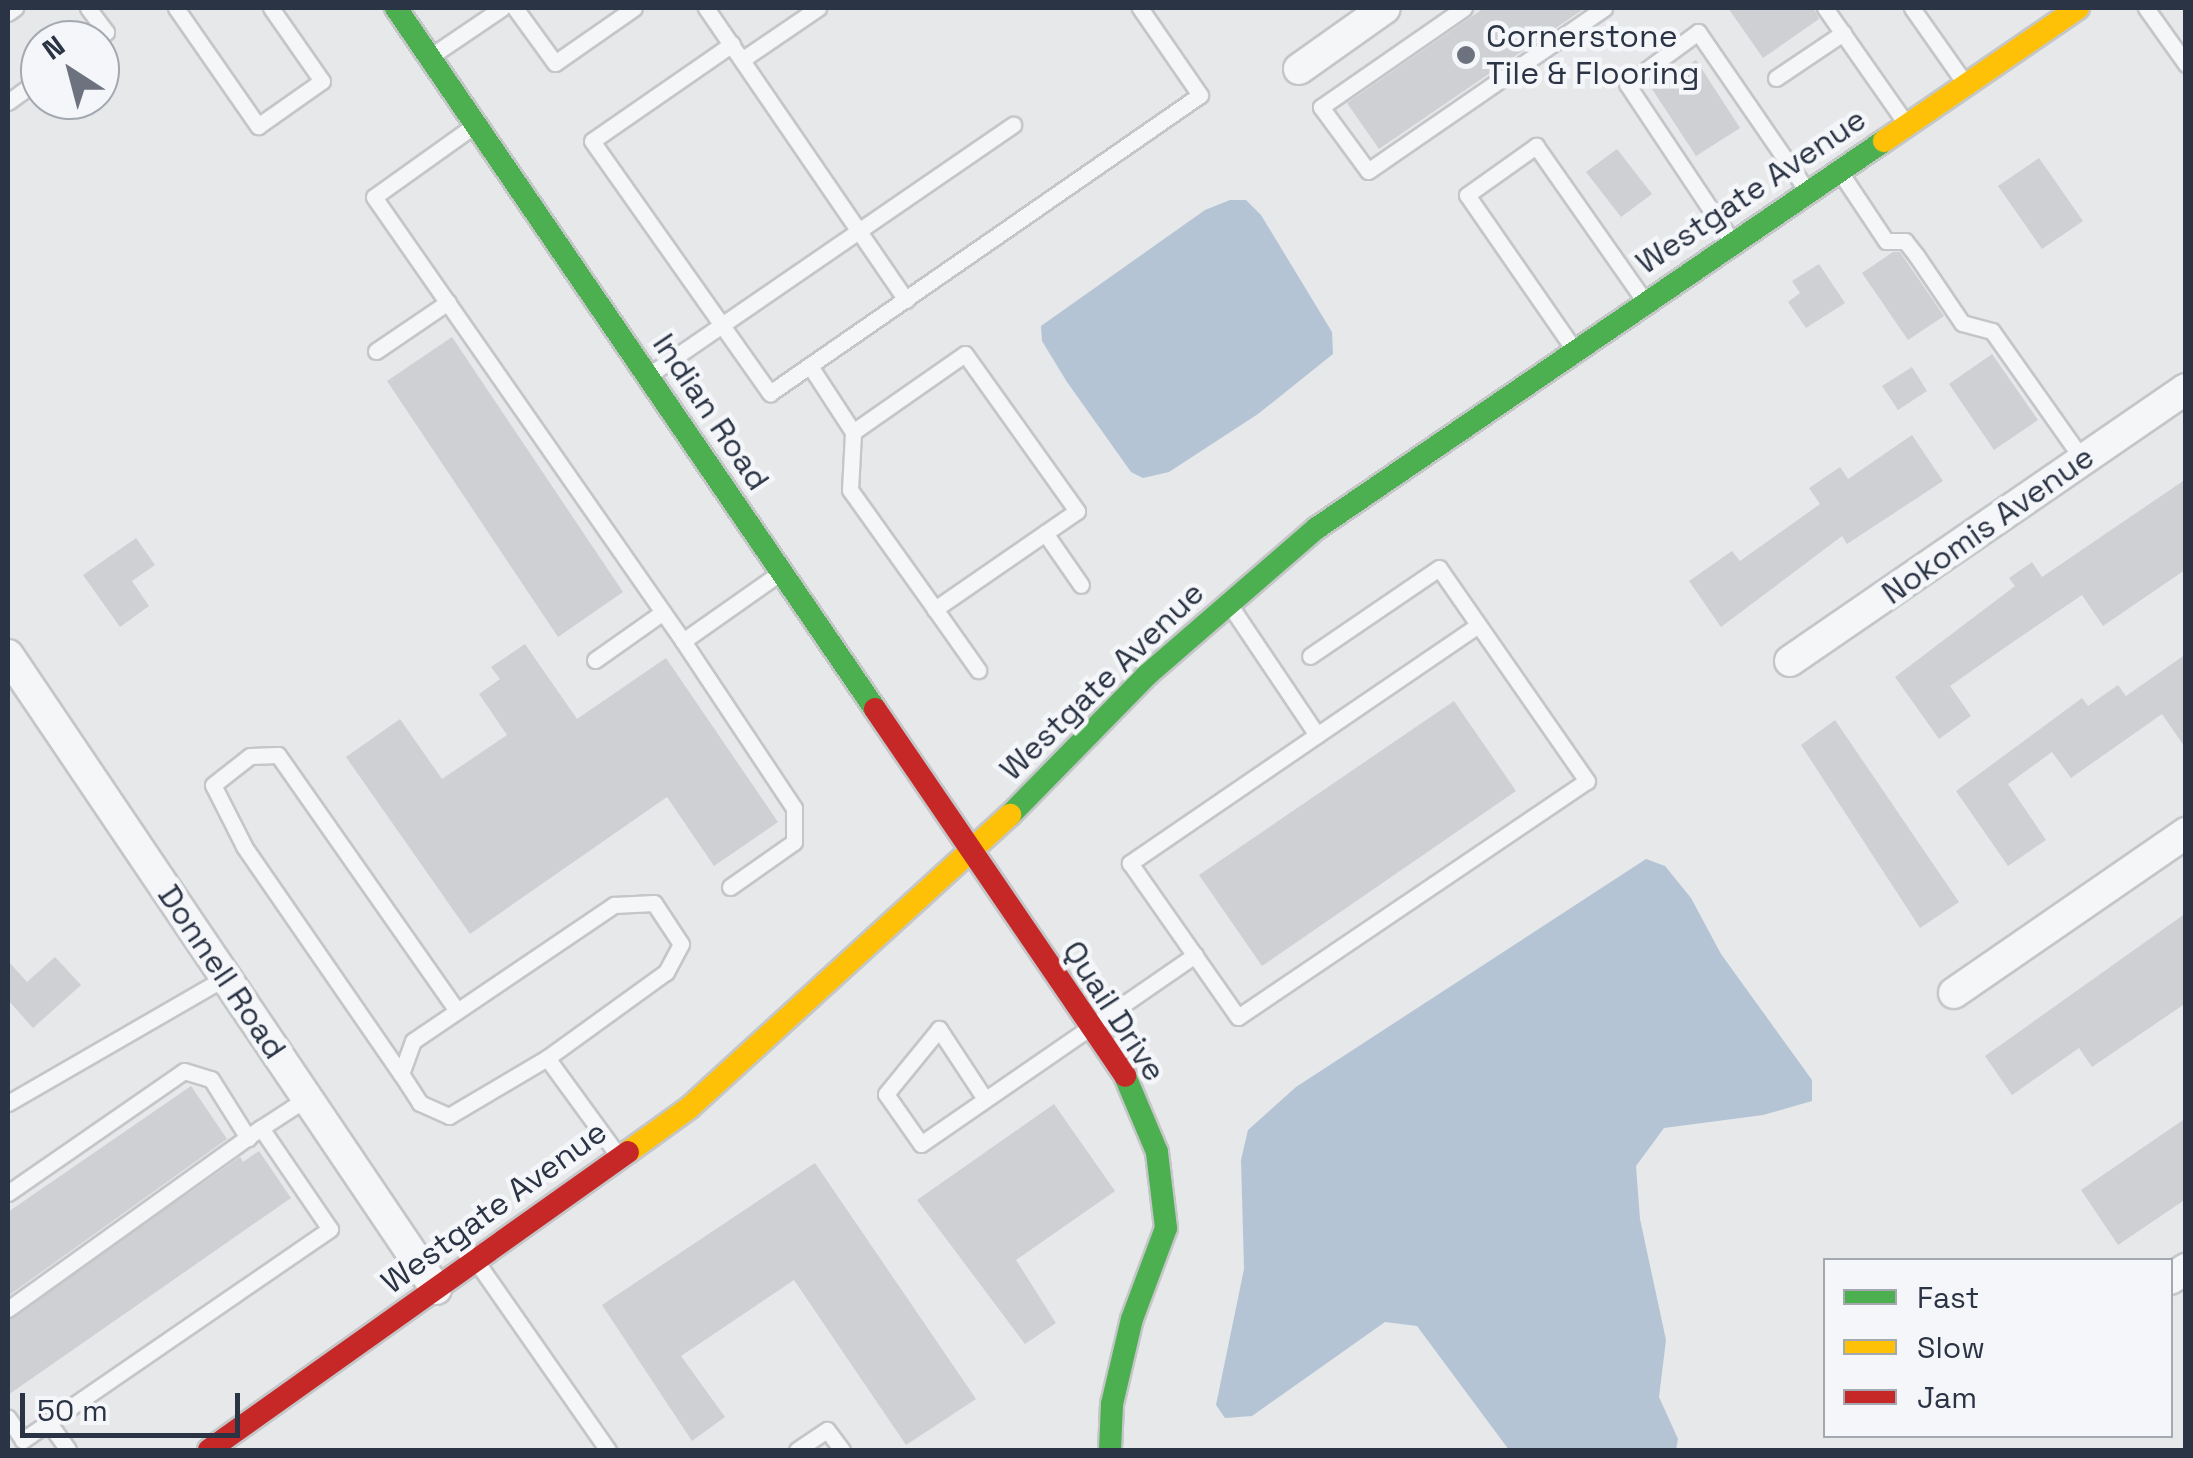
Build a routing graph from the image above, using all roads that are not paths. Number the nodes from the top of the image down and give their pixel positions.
1 (15, 8) edge
2 (176, 8) edge
3 (271, 8) edge
4 (396, 8) edge
5 (502, 8) edge
6 (515, 8) edge
7 (634, 8) edge
8 (706, 8) edge
9 (818, 8) edge
10 (1140, 8) edge
11 (1386, 8) edge
12 (1464, 8) edge
13 (1604, 8) edge
14 (1825, 8) edge
15 (1912, 8) edge
16 (2078, 8) edge
17 (2146, 8) edge
18 (8, 13) edge
19 (1843, 33) junction
20 (732, 44) junction
21 (430, 57) junction
22 (743, 59) junction
23 (2186, 64) edge
24 (1299, 69) dead end
25 (1776, 78) dead end
26 (1966, 84) junction
27 (1906, 124) junction
28 (476, 125) junction
29 (1013, 125) dead end
30 (1840, 170) junction
31 (1808, 192) junction
32 (859, 231) junction
33 (1734, 243) junction
34 (906, 300) junction
35 (448, 302) junction
36 (1646, 302) junction
37 (722, 325) junction
38 (376, 351) dead end
39 (1575, 351) junction
40 (810, 366) junction
41 (647, 376) junction
42 (2186, 389) edge
43 (853, 432) junction
44 (2083, 460) junction
45 (1044, 533) junction
46 (780, 573) junction
47 (1081, 585) dead end
48 (1229, 604) junction
49 (935, 610) junction
50 (663, 612) junction
51 (1478, 624) junction
52 (683, 641) junction
53 (8, 655) edge
54 (1310, 656) dead end
55 (595, 660) dead end
56 (1790, 662) dead end
57 (978, 670) dead end
58 (1318, 735) junction
59 (2186, 833) edge
60 (971, 854) junction
61 (730, 887) dead end
62 (1194, 955) junction
63 (226, 977) junction
64 (1954, 993) dead end
65 (457, 1011) junction
66 (1090, 1026) junction
67 (547, 1058) junction
68 (401, 1074) junction
69 (307, 1098) junction
70 (986, 1099) junction
71 (8, 1103) edge
72 (255, 1133) junction
73 (619, 1158) junction
74 (8, 1193) edge
75 (476, 1260) junction
76 (436, 1289) junction
77 (8, 1309) edge
78 (8, 1418) edge
79 (48, 1422) junction
80 (68, 1450) edge
81 (208, 1450) edge
82 (608, 1450) edge
83 (797, 1450) edge
84 (842, 1450) edge
85 (1110, 1450) edge

1 - 18 lane
2 - 3 lane
4 - 21 street, Indian Road
5 - 21 lane
6 - 7 lane
8 - 20 lane
9 - 22 lane
10 - 34 lane
11 - 24 street
12 - 13 lane
14 - 19 lane
15 - 26 lane
16 - 26 street, Westgate Avenue
17 - 23 lane
19 - 25 lane
19 - 27 lane
20 - 22 lane
20 - 37 lane
21 - 28 street, Indian Road
22 - 32 lane
26 - 27 street, Westgate Avenue
27 - 30 street, Westgate Avenue
28 - 35 lane
28 - 41 street, Indian Road
29 - 32 lane
30 - 31 street, Westgate Avenue
30 - 44 lane
31 - 33 street, Westgate Avenue
31 - 33 lane
32 - 34 lane
32 - 37 lane
33 - 36 street, Westgate Avenue
34 - 40 lane
35 - 38 lane
35 - 50 lane
36 - 39 street, Westgate Avenue
36 - 39 lane
37 - 40 lane
37 - 41 lane
39 - 48 street, Westgate Avenue
40 - 43 lane
41 - 46 street, Indian Road
42 - 44 street, Nokomis Avenue
43 - 45 lane
43 - 49 lane
44 - 56 street, Nokomis Avenue
45 - 47 lane
45 - 49 lane
46 - 52 lane
46 - 60 street, Indian Road
48 - 58 lane
48 - 60 street, Westgate Avenue
49 - 57 lane
50 - 52 lane
50 - 55 lane
51 - 54 lane
51 - 58 lane
51 - 62 lane
52 - 61 lane
53 - 63 street, Donnell Road
58 - 62 lane
59 - 64 street
60 - 66 street, Quail Drive
60 - 73 street, Westgate Avenue
62 - 66 lane
63 - 69 street, Donnell Road
63 - 71 lane
65 - 67 lane
65 - 68 lane
65 - 68 lane
66 - 70 lane
66 - 85 street, Quail Drive
67 - 68 lane
67 - 73 lane
69 - 72 lane
69 - 76 street, Donnell Road
70 - 70 lane
72 - 74 lane
72 - 77 lane
72 - 79 lane
73 - 75 street, Westgate Avenue
75 - 76 street, Westgate Avenue
75 - 82 lane
76 - 81 street, Westgate Avenue
78 - 79 lane
79 - 80 lane
83 - 84 lane

